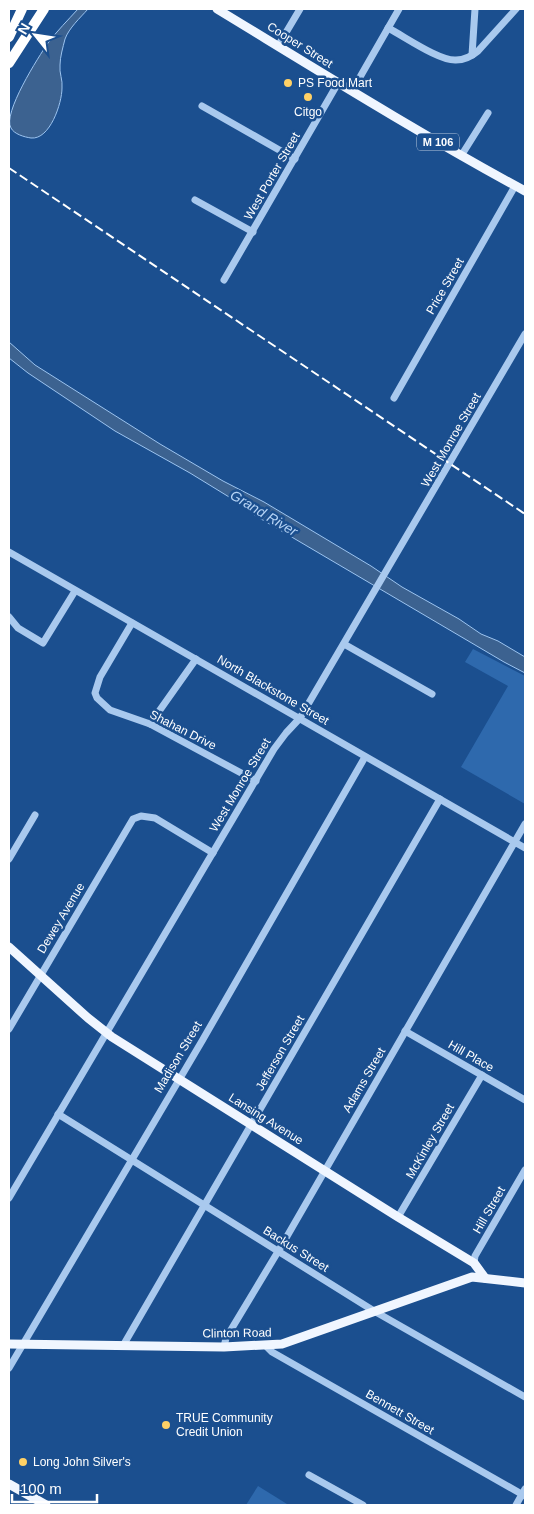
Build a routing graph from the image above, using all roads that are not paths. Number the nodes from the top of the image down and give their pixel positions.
1 (22, 9) edge
2 (44, 9) edge
3 (217, 9) edge
4 (300, 9) edge
5 (399, 9) edge
6 (475, 9) edge
7 (516, 9) edge
8 (388, 28) junction
9 (9, 37) edge
10 (278, 46) junction
11 (472, 55) junction
12 (9, 63) edge
13 (338, 83) junction
14 (352, 91) junction
15 (202, 106) dead end
16 (488, 113) dead end
17 (461, 156) junction
18 (294, 159) junction
19 (515, 186) junction
20 (525, 191) edge
21 (196, 200) dead end
22 (253, 232) junction
23 (224, 280) dead end
24 (525, 334) edge
25 (394, 398) dead end
26 (9, 552) edge
27 (75, 591) junction
28 (9, 617) edge
29 (132, 623) junction
30 (344, 644) junction
31 (196, 659) junction
32 (432, 694) dead end
33 (300, 718) junction
34 (150, 724) junction
35 (366, 756) junction
36 (256, 781) junction
37 (440, 798) junction
38 (35, 815) dead end
39 (525, 824) edge
40 (515, 842) junction
41 (525, 848) edge
42 (212, 853) junction
43 (9, 859) edge
44 (9, 947) edge
45 (40, 976) junction
46 (9, 1028) edge
47 (405, 1031) junction
48 (107, 1032) junction
49 (482, 1075) junction
50 (178, 1079) junction
51 (525, 1100) edge
52 (58, 1114) junction
53 (252, 1124) junction
54 (131, 1160) junction
55 (525, 1170) edge
56 (324, 1171) junction
57 (9, 1196) edge
58 (204, 1205) junction
59 (398, 1217) junction
60 (278, 1252) junction
61 (474, 1263) junction
62 (485, 1278) junction
63 (525, 1283) edge
64 (374, 1311) junction
65 (23, 1343) junction
66 (9, 1344) edge
67 (124, 1344) junction
68 (266, 1346) junction
69 (224, 1347) junction
70 (9, 1368) edge
71 (525, 1397) edge
72 (309, 1475) dead end
73 (9, 1484) edge
74 (524, 1493) edge
75 (46, 1505) edge
76 (363, 1505) edge
77 (516, 1505) edge

1 - 9 highway
2 - 12 highway
3 - 10 main road, Cooper Street / M 106
4 - 10 street
5 - 8 street
6 - 11 street
7 - 11 street
8 - 11 street
8 - 14 street
10 - 13 main road, Cooper Street / M 106
13 - 14 main road, Cooper Street / M 106
13 - 18 street, West Porter Street
14 - 17 main road, Cooper Street / M 106
15 - 18 street
16 - 17 street
17 - 19 main road, Cooper Street / M 106
18 - 22 street, West Porter Street
19 - 20 main road, Cooper Street / M 106
19 - 25 street, Price Street
21 - 22 street
22 - 23 street, West Porter Street
24 - 30 street, West Monroe Street
26 - 27 street, North Blackstone Street
27 - 28 street
27 - 29 street, North Blackstone Street
29 - 31 street, North Blackstone Street
29 - 34 street, Shahan Drive
30 - 32 street
30 - 33 street, West Monroe Street
31 - 33 street, North Blackstone Street
31 - 34 street
33 - 35 street, North Blackstone Street
33 - 36 street, West Monroe Street
34 - 36 street, Shahan Drive
35 - 37 street, North Blackstone Street
35 - 50 street, Madison Street
36 - 42 street, West Monroe Street
37 - 40 street, North Blackstone Street
37 - 53 street, Jefferson Street
38 - 43 street
39 - 40 street, Adams Street
40 - 41 street, North Blackstone Street
40 - 47 street, Adams Street
42 - 45 street, Dewey Avenue
42 - 48 street, West Monroe Street
44 - 45 main road, Lansing Avenue
45 - 46 street, Dewey Avenue
45 - 48 main road, Lansing Avenue
47 - 49 street, Hill Place
47 - 56 street, Adams Street
48 - 50 main road, Lansing Avenue
48 - 52 street, West Monroe Street
49 - 51 street, Hill Place
49 - 59 street, McKinley Street
50 - 53 main road, Lansing Avenue
50 - 54 street, Madison Street
52 - 54 street, Backus Street
52 - 57 street, West Monroe Street
53 - 56 main road, Lansing Avenue
53 - 58 street, Jefferson Street
54 - 58 street, Backus Street
54 - 65 street, Madison Street
55 - 61 street, Hill Street
56 - 59 main road, Lansing Avenue
56 - 60 street, Adams Street
58 - 60 street, Backus Street
58 - 67 street, Jefferson Street
59 - 61 main road, Lansing Avenue
60 - 64 street, Backus Street
60 - 69 street, Adams Street
61 - 62 main road, Lansing Avenue
62 - 63 main road
62 - 64 main road, Clinton Road
64 - 68 main road, Clinton Road
64 - 71 street, Backus Street
65 - 66 main road, Clinton Road
65 - 67 main road, Clinton Road
65 - 70 street, Madison Street
67 - 69 main road, Clinton Road
68 - 69 main road, Clinton Road
68 - 74 street, Bennett Street
72 - 76 street
73 - 75 main road
74 - 77 street

